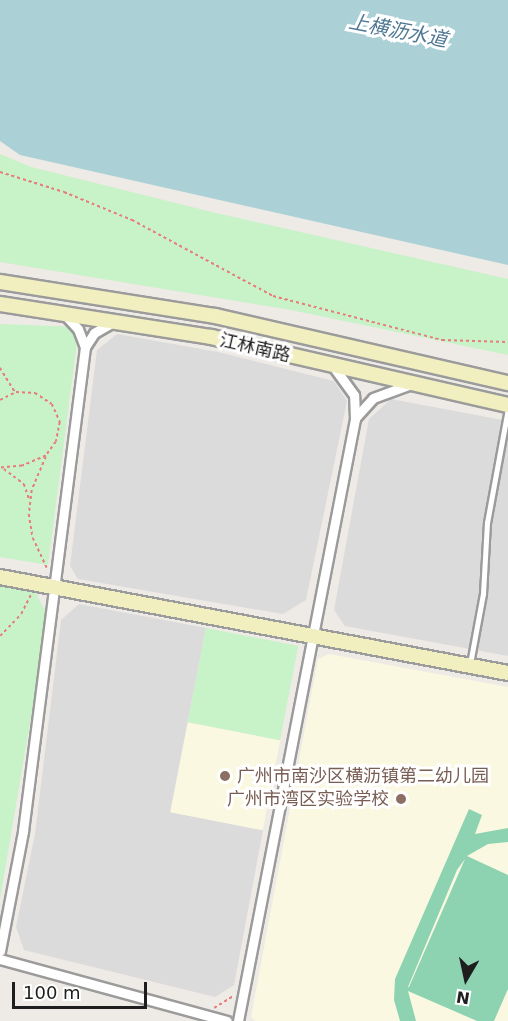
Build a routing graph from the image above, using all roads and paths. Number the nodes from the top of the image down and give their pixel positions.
1 (0, 172) edge
2 (0, 282) edge
3 (0, 304) edge
4 (47, 312) junction
5 (0, 314) edge
6 (64, 314) junction
7 (115, 322) junction
8 (508, 342) edge
9 (86, 347) junction
10 (334, 366) junction
11 (0, 368) edge
12 (508, 383) edge
13 (412, 384) junction
14 (15, 392) junction
15 (0, 400) edge
16 (508, 407) edge
17 (355, 419) junction
18 (46, 456) junction
19 (1, 468) edge
20 (30, 502) junction
21 (47, 568) dead end
22 (0, 577) edge
23 (33, 587) dead end
24 (57, 588) junction
25 (0, 636) edge
26 (314, 636) junction
27 (469, 666) junction
28 (508, 673) edge
29 (0, 951) edge
30 (0, 960) edge
31 (236, 994) dead end
32 (214, 1008) dead end
33 (226, 1021) edge
34 (238, 1021) edge

1 - 8 path
2 - 12 main road, 江林南路
3 - 4 main road, 江林南路
4 - 5 main road
4 - 6 main road, 江林南路
6 - 7 main road, 江林南路
6 - 9 street
7 - 9 street
7 - 10 main road, 江林南路
9 - 24 street
10 - 13 main road, 江林南路
10 - 17 street
11 - 14 path
13 - 16 main road, 江林南路
13 - 17 street
14 - 15 path
14 - 18 path
16 - 27 lane
17 - 26 street
18 - 19 path
18 - 20 path
19 - 20 path
20 - 21 path
22 - 24 main road
23 - 25 path
24 - 26 main road
24 - 29 street
26 - 27 main road
26 - 34 street
27 - 28 main road
30 - 33 street
31 - 32 path

